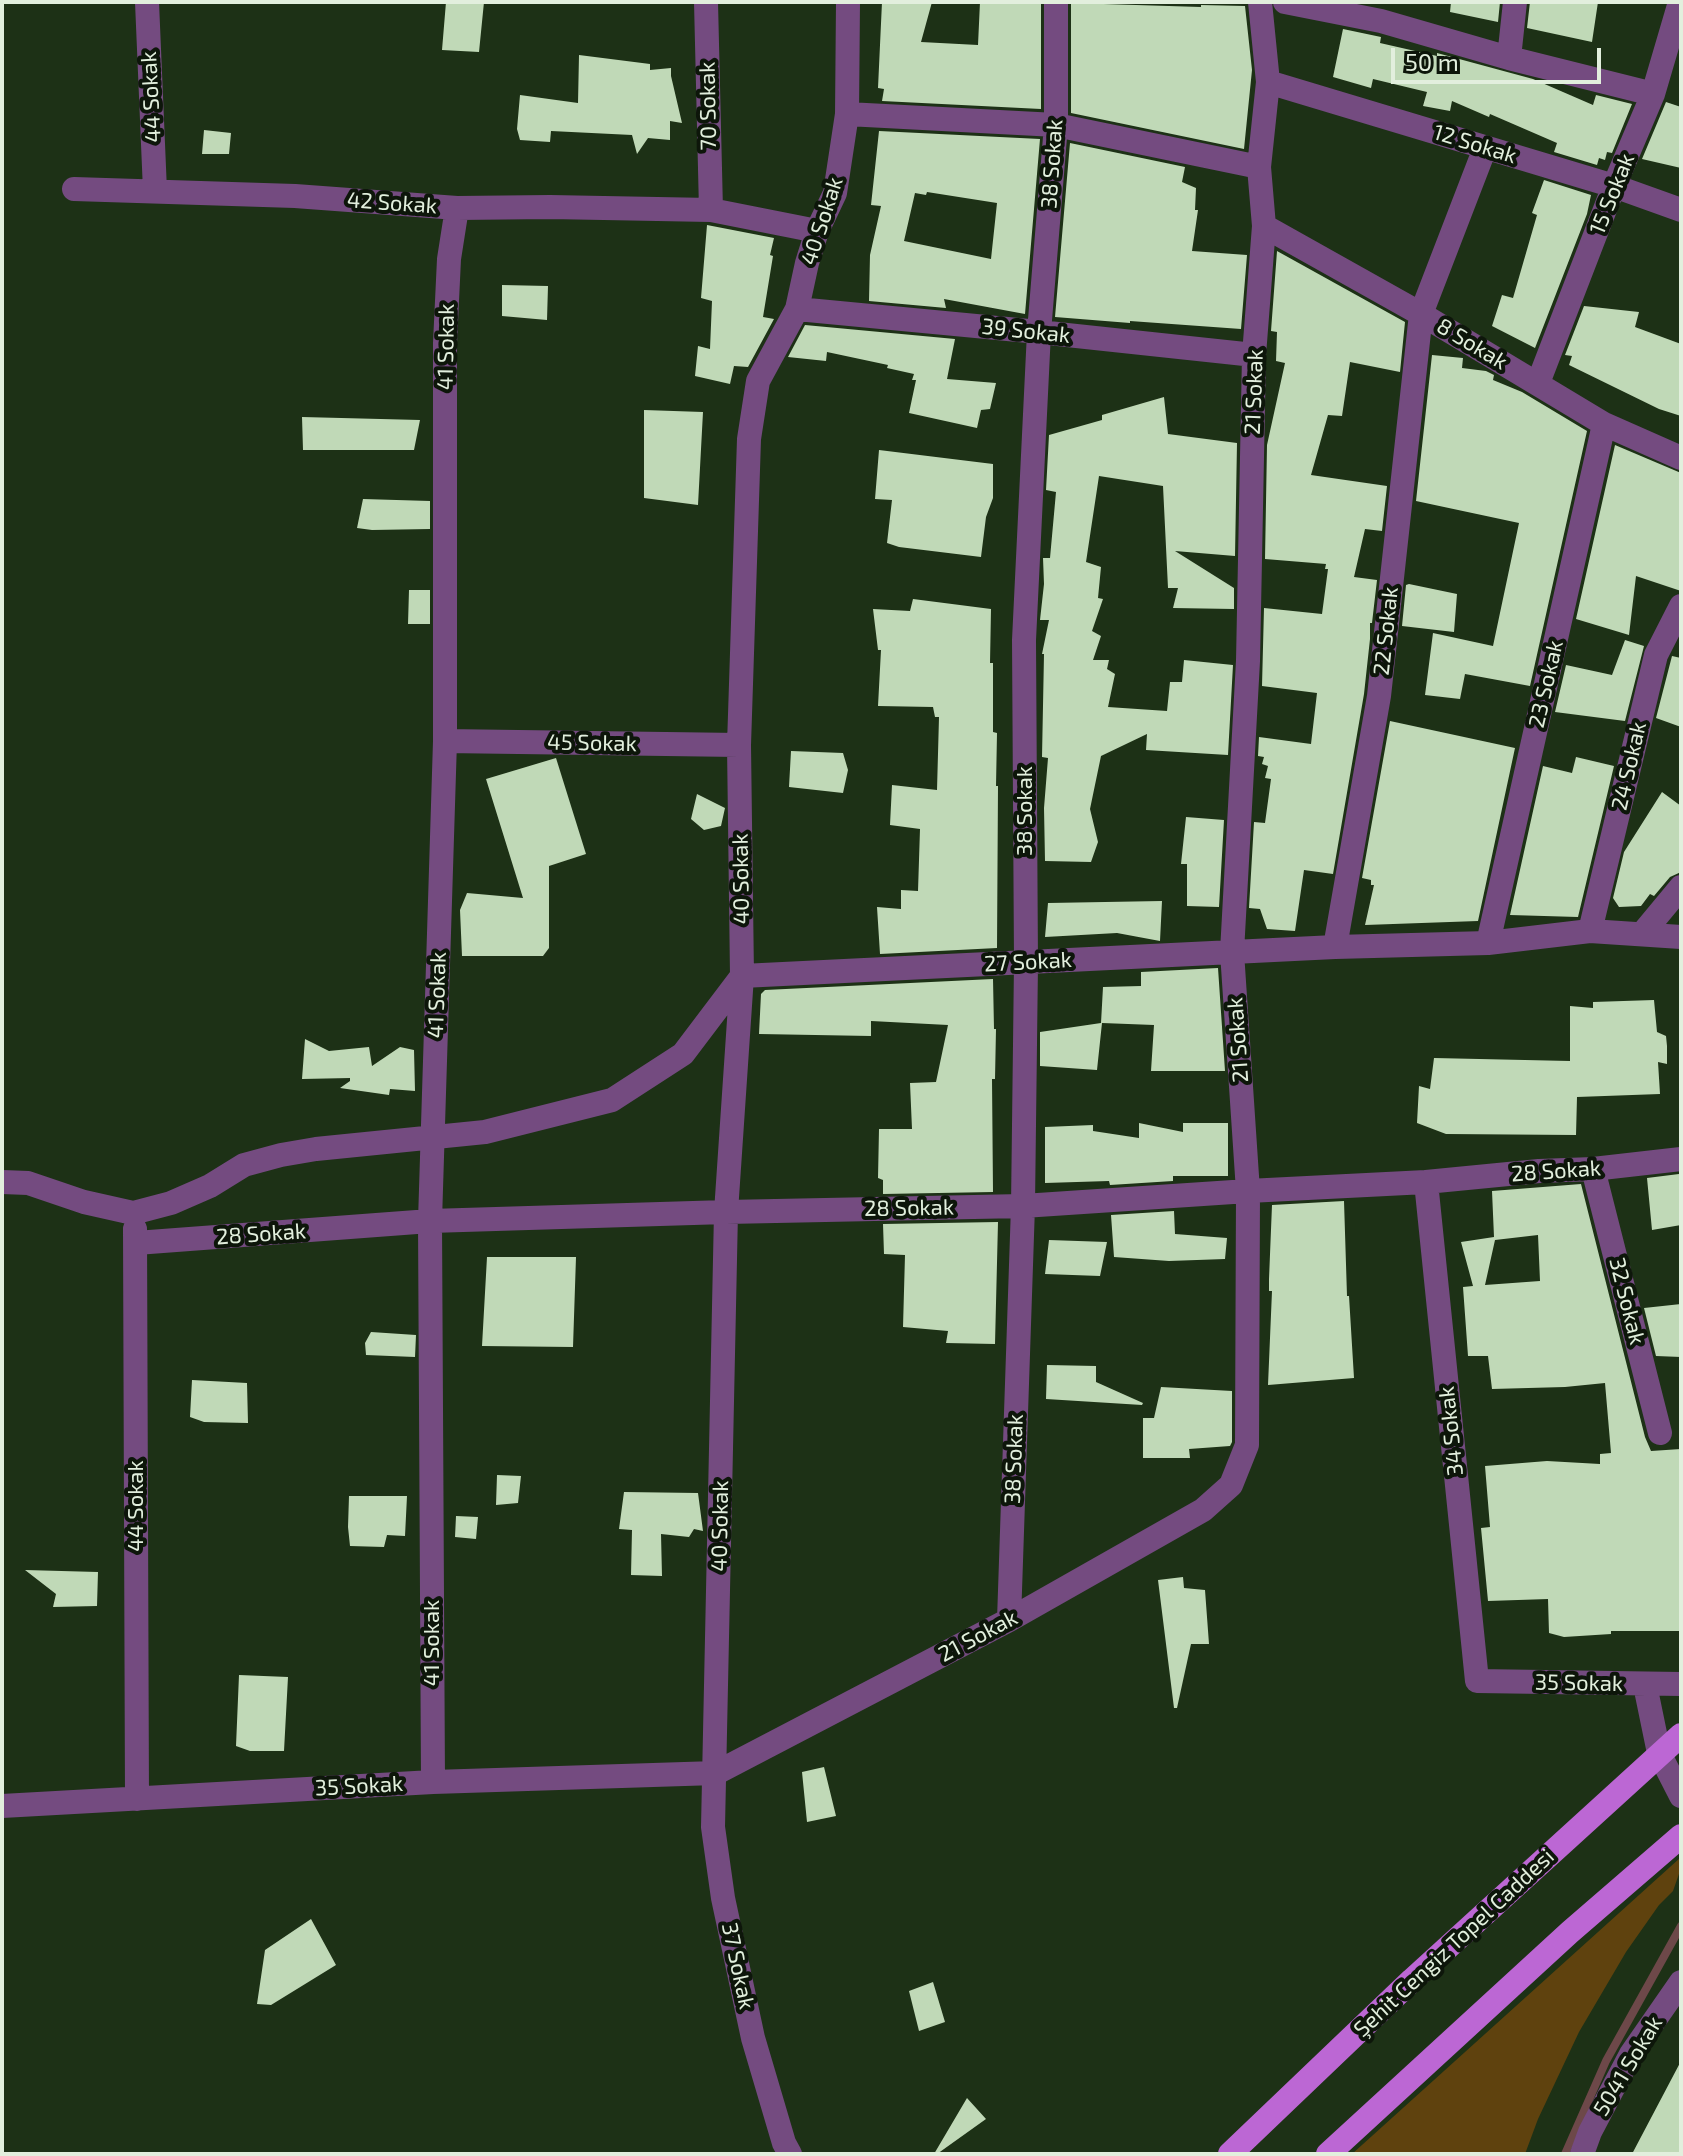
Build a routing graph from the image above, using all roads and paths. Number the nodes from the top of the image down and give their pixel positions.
1 (147, 2) edge
2 (706, 2) edge
3 (848, 2) edge
4 (1056, 2) edge
5 (1260, 2) edge
6 (1285, 2) edge
7 (1515, 2) edge
8 (1680, 2) edge
9 (1509, 58) junction
10 (1268, 82) junction
11 (1653, 94) junction
12 (847, 114) junction
13 (1056, 125) junction
14 (1485, 148) junction
15 (1259, 167) junction
16 (1614, 186) junction
17 (74, 189) dead end
18 (155, 191) junction
19 (457, 208) junction
20 (711, 210) junction
21 (1681, 210) edge
22 (1264, 226) junction
23 (817, 231) junction
24 (797, 309) junction
25 (1421, 314) junction
26 (1039, 332) junction
27 (1254, 355) junction
28 (1538, 383) junction
29 (1604, 424) junction
30 (1681, 458) edge
31 (1681, 606) edge
32 (445, 741) junction
33 (739, 745) junction
34 (1681, 887) edge
35 (1590, 931) junction
36 (1642, 934) junction
37 (1681, 937) edge
38 (1488, 943) junction
39 (1335, 947) junction
40 (1232, 952) junction
41 (1026, 963) junction
42 (742, 976) junction
43 (432, 1136) junction
44 (1681, 1159) edge
45 (1593, 1169) junction
46 (2, 1182) edge
47 (1426, 1182) junction
48 (1248, 1191) junction
49 (1023, 1206) junction
50 (726, 1212) junction
51 (133, 1213) junction
52 (430, 1221) junction
53 (136, 1243) junction
54 (1674, 1429) edge
55 (1009, 1620) junction
56 (1477, 1681) joint
57 (1681, 1684) edge
58 (1645, 1685) junction
59 (1681, 1735) edge
60 (1659, 1753) junction
61 (716, 1773) junction
62 (433, 1782) junction
63 (1681, 1796) edge
64 (137, 1799) junction
65 (2, 1806) edge
66 (1681, 1836) edge
67 (1681, 1982) edge
68 (790, 2154) edge
69 (1230, 2154) edge
70 (1328, 2154) edge
71 (1582, 2154) edge

1 - 18 street, 44 Sokak
2 - 20 street, 70 Sokak
3 - 12 street, 40 Sokak
4 - 13 street, 38 Sokak
5 - 10 street, 21 Sokak
6 - 9 street
7 - 9 street
8 - 11 street, 15 Sokak
9 - 11 street
10 - 14 street, 12 Sokak
10 - 15 street, 21 Sokak
11 - 16 street, 15 Sokak
12 - 13 street
12 - 23 street, 40 Sokak
13 - 15 street
13 - 26 street, 38 Sokak
14 - 16 street, 12 Sokak
14 - 25 street, 22 Sokak
15 - 22 street, 21 Sokak
16 - 21 street, 12 Sokak
16 - 28 street, 15 Sokak
17 - 18 street, 42 Sokak
18 - 19 street, 42 Sokak
19 - 20 street, 42 Sokak
19 - 32 street, 41 Sokak
20 - 23 street, 42 Sokak
22 - 25 street, 8 Sokak
22 - 27 street, 21 Sokak
23 - 24 street, 40 Sokak
24 - 26 street, 39 Sokak
24 - 33 street, 40 Sokak
25 - 28 street, 8 Sokak
25 - 39 street, 22 Sokak
26 - 27 street, 39 Sokak
26 - 41 street, 38 Sokak
27 - 40 street, 21 Sokak
28 - 29 street, 8 Sokak
29 - 30 street, 8 Sokak
29 - 38 street, 23 Sokak
31 - 35 street, 24 Sokak
32 - 33 street, 45 Sokak
32 - 43 street, 41 Sokak
33 - 42 street, 40 Sokak
34 - 36 street
35 - 36 street, 27 Sokak
35 - 38 street, 27 Sokak
36 - 37 street, 27 Sokak
38 - 39 street, 27 Sokak
39 - 40 street, 27 Sokak
40 - 41 street, 27 Sokak
40 - 48 street, 21 Sokak
41 - 42 street, 27 Sokak
41 - 49 street, 38 Sokak
42 - 43 street
42 - 50 street, 40 Sokak
43 - 51 street
43 - 52 street, 41 Sokak
44 - 45 street, 28 Sokak
45 - 47 street, 28 Sokak
45 - 54 street, 32 Sokak
46 - 51 street
47 - 48 street, 28 Sokak
47 - 56 street, 34 Sokak
48 - 49 street, 28 Sokak
48 - 55 street, 21 Sokak
49 - 50 street, 28 Sokak
49 - 55 street, 38 Sokak
50 - 52 street, 28 Sokak
50 - 61 street, 40 Sokak
51 - 53 street, 44 Sokak
52 - 53 street, 28 Sokak
52 - 62 street, 41 Sokak
53 - 64 street, 44 Sokak
55 - 61 street, 21 Sokak
56 - 58 street, 35 Sokak
57 - 58 street, 35 Sokak
58 - 60 street
59 - 60 main road, Şehit Cengiz Topel Caddesi
60 - 63 street
60 - 69 main road, Şehit Cengiz Topel Caddesi
61 - 62 street, 35 Sokak
61 - 68 street, 37 Sokak
62 - 64 street, 35 Sokak
64 - 65 street, 35 Sokak
66 - 70 main road
67 - 71 street, 5041 Sokak

